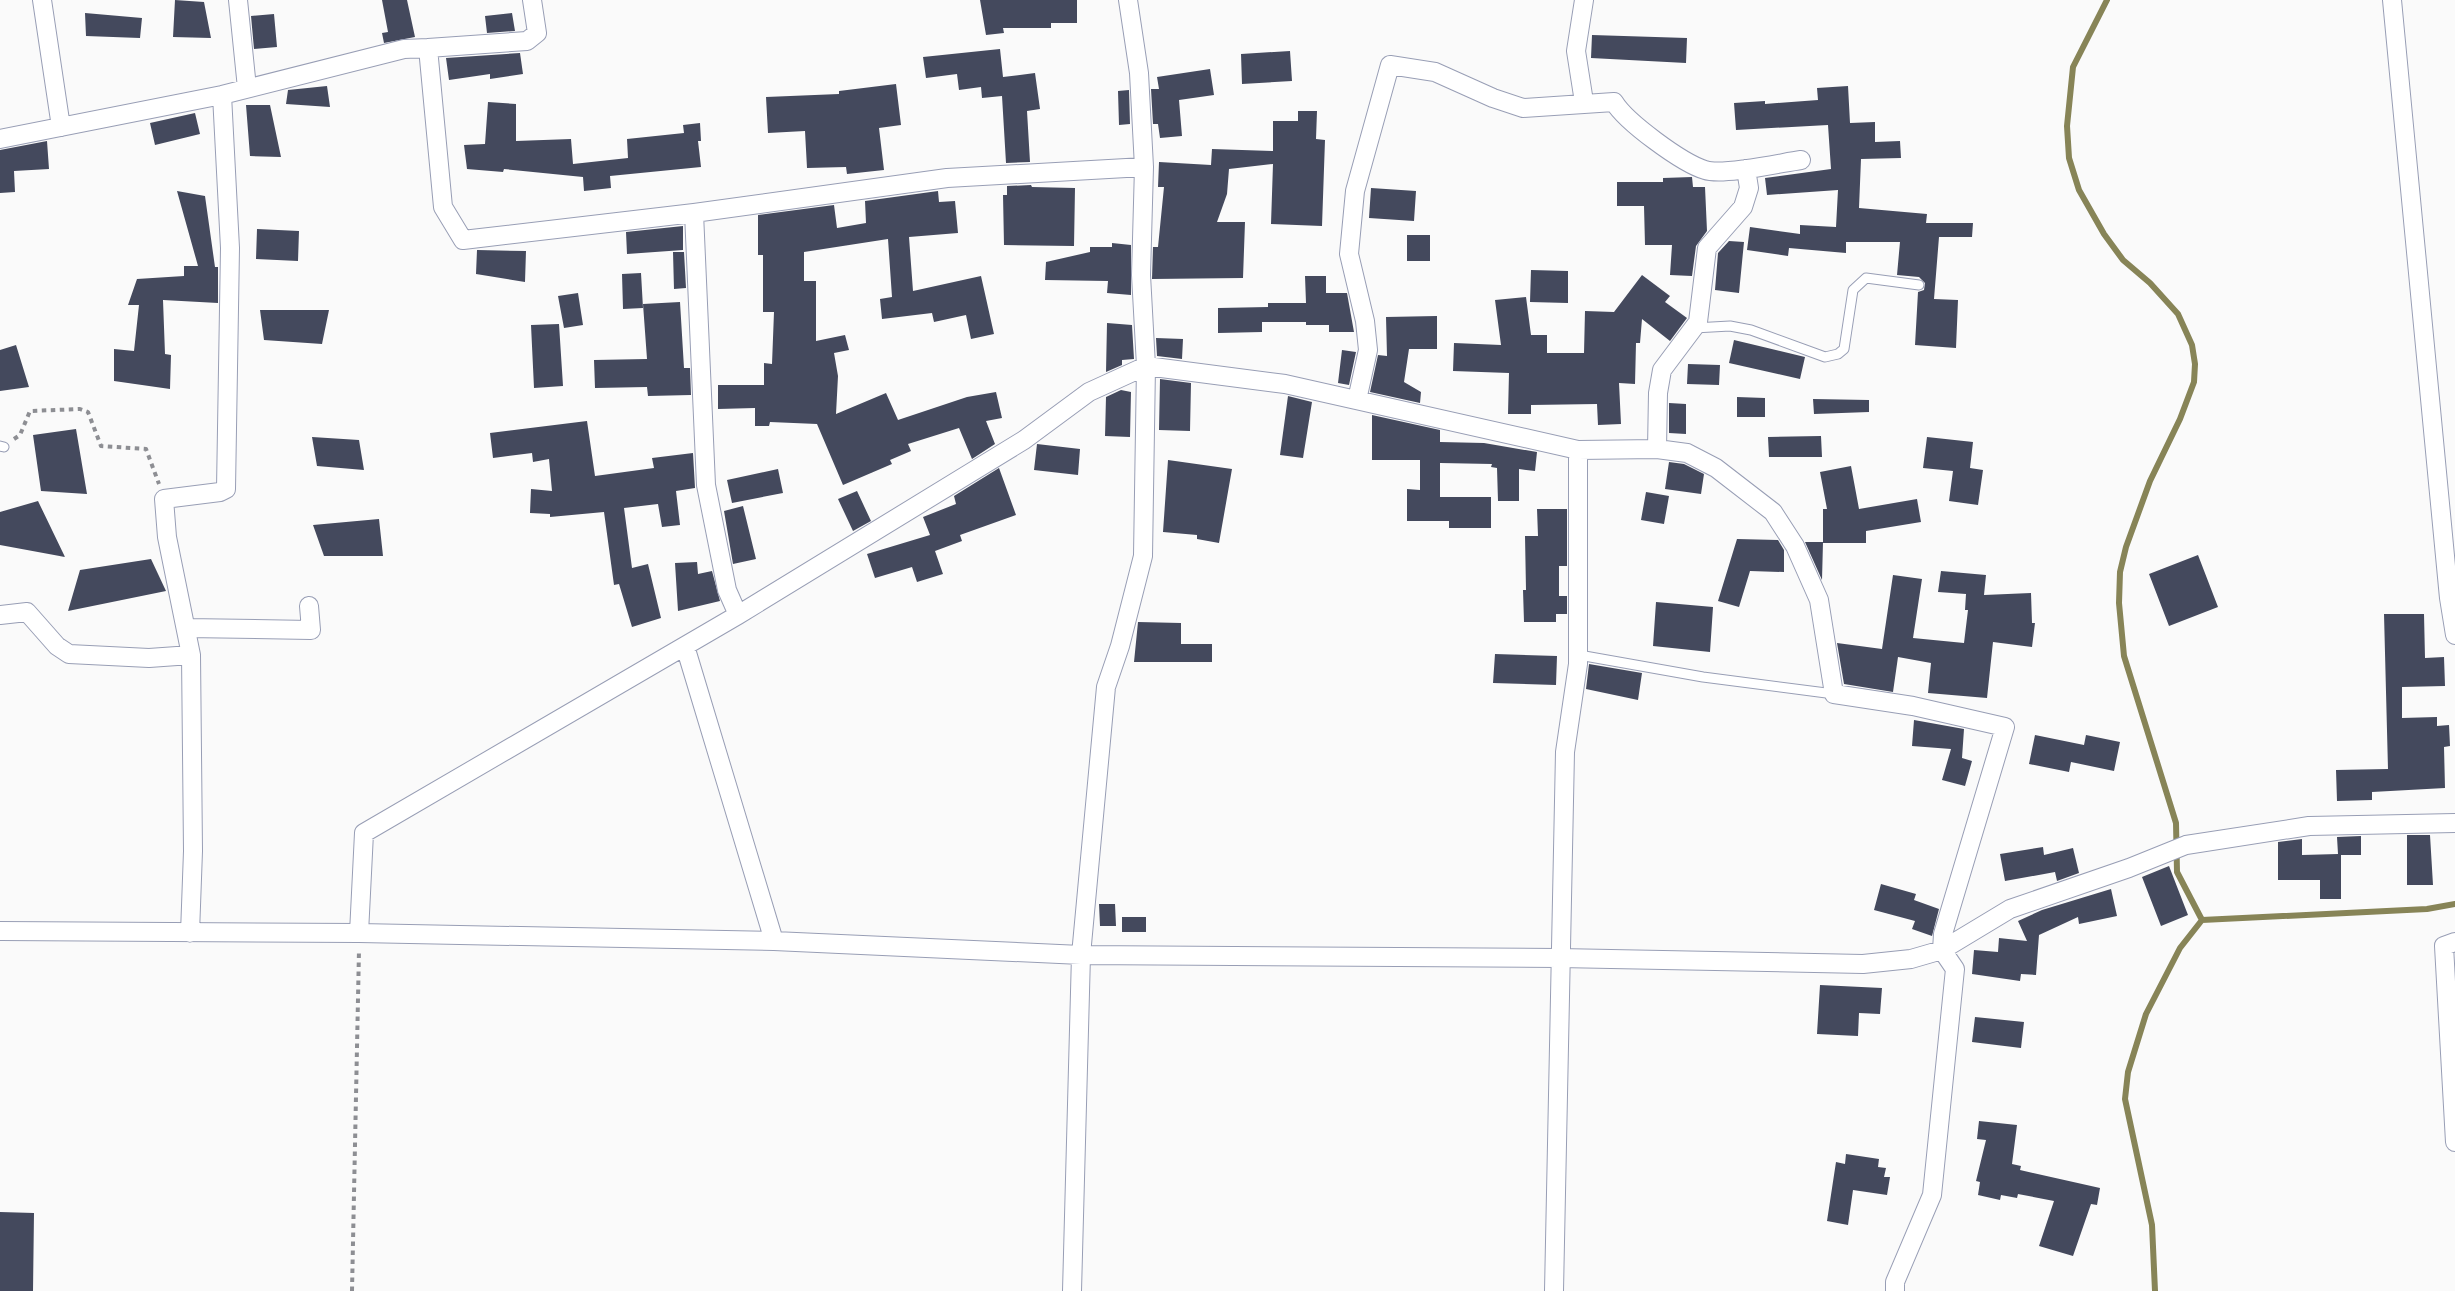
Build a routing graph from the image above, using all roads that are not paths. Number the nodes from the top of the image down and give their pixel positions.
1 (42, 0) edge
2 (238, 0) edge
3 (532, 0) edge
4 (1128, 0) edge
5 (1584, 0) edge
6 (2392, 0) edge
7 (428, 48) junction
8 (247, 88) junction
9 (222, 95) junction
10 (1584, 102) junction
11 (61, 127) junction
12 (0, 139) edge
13 (1801, 160) dead end
14 (1144, 166) junction
15 (1746, 169) junction
16 (694, 213) junction
17 (1919, 285) dead end
18 (1694, 328) junction
19 (1146, 366) junction
20 (1357, 400) junction
21 (1657, 449) junction
22 (1578, 450) junction
23 (309, 606) dead end
24 (0, 615) edge
25 (738, 615) junction
26 (186, 628) junction
27 (2455, 635) edge
28 (685, 646) junction
29 (191, 655) junction
30 (1579, 655) junction
31 (1834, 694) junction
32 (2455, 823) edge
33 (0, 931) edge
34 (190, 933) junction
35 (359, 933) junction
36 (774, 940) junction
37 (2455, 942) edge
38 (1942, 950) junction
39 (1081, 955) junction
40 (1559, 958) junction
41 (2455, 1142) edge
42 (1072, 1291) edge
43 (1554, 1291) edge
44 (1895, 1291) edge

1 - 11 street
2 - 8 street
3 - 7 street
4 - 14 street
5 - 10 street
6 - 27 street
7 - 8 street
7 - 16 street
8 - 9 street
9 - 11 street
9 - 26 street
10 - 15 street
10 - 20 street
11 - 12 street
13 - 15 street
14 - 16 street
14 - 19 street
15 - 18 street
16 - 25 street
17 - 18 lane
18 - 21 street
19 - 20 street
19 - 25 street
19 - 39 street
20 - 22 street
21 - 22 street
21 - 31 street
22 - 30 street
23 - 26 street
24 - 29 street
25 - 28 street
26 - 29 street
28 - 35 street
28 - 36 street
29 - 34 street
30 - 31 lane
30 - 40 street
31 - 38 street
32 - 38 street
33 - 34 street
34 - 35 street
35 - 36 street
36 - 39 street
37 - 41 street
38 - 40 street
38 - 44 street
39 - 40 street
39 - 42 street
40 - 43 street

